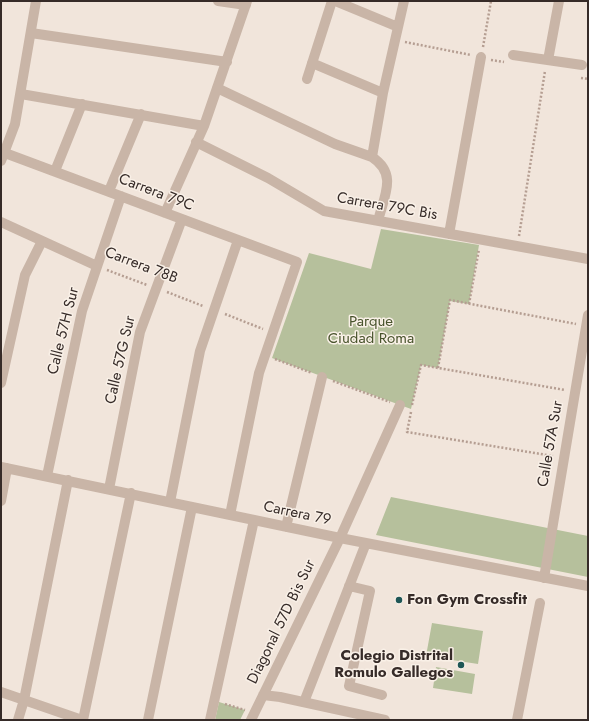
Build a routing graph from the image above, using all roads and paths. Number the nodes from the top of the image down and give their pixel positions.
1 (36, 1) edge
2 (218, 1) edge
3 (334, 1) edge
4 (404, 1) edge
5 (491, 1) edge
6 (558, 1) edge
7 (247, 3) edge
8 (398, 27) junction
9 (31, 33) junction
10 (513, 55) dead end
11 (481, 58) joint
12 (548, 60) junction
13 (226, 62) junction
14 (312, 63) junction
15 (582, 65) dead end
16 (545, 70) dead end
17 (307, 79) dead end
18 (217, 88) junction
19 (383, 93) junction
20 (21, 94) junction
21 (82, 104) junction
22 (141, 114) junction
23 (204, 126) junction
24 (196, 142) junction
25 (3, 157) edge
26 (372, 157) junction
27 (55, 171) junction
28 (109, 192) junction
29 (120, 196) junction
30 (165, 212) junction
31 (182, 219) junction
32 (378, 221) junction
33 (1, 222) edge
34 (449, 234) junction
35 (238, 240) junction
36 (480, 240) junction
37 (42, 241) junction
38 (518, 246) junction
39 (588, 259) edge
40 (97, 266) junction
41 (156, 288) junction
42 (469, 304) junction
43 (215, 310) junction
44 (588, 316) edge
45 (586, 326) junction
46 (273, 332) junction
47 (265, 356) junction
48 (438, 368) junction
49 (322, 377) junction
50 (1, 383) edge
51 (575, 392) junction
52 (400, 405) joint
53 (564, 458) junction
54 (4, 467) edge
55 (47, 476) junction
56 (68, 480) junction
57 (109, 489) junction
58 (131, 493) junction
59 (1, 501) edge
60 (170, 502) junction
61 (192, 507) junction
62 (230, 515) junction
63 (254, 520) junction
64 (286, 527) junction
65 (340, 538) junction
66 (366, 543) junction
67 (544, 578) junction
68 (349, 586) junction
69 (588, 586) edge
70 (540, 604) dead end
71 (1, 692) edge
72 (263, 695) junction
73 (382, 695) dead end
74 (24, 700) junction
75 (214, 701) junction
76 (304, 702) junction
77 (253, 716) edge
78 (18, 720) edge
79 (82, 720) edge
80 (148, 720) edge
81 (210, 720) edge
82 (385, 720) edge
83 (518, 720) edge

1 - 9 street
2 - 7 street
3 - 8 street
3 - 14 street
4 - 8 street
5 - 11 path
6 - 12 street
7 - 13 street
8 - 19 street
9 - 13 street
9 - 20 street
10 - 12 street
11 - 34 street
12 - 15 street
13 - 18 street
14 - 17 street
14 - 19 street
16 - 38 path
18 - 23 street
18 - 26 street
19 - 26 street
20 - 21 street
20 - 25 street
21 - 22 street
21 - 27 street
22 - 23 street
22 - 28 street
23 - 24 street
24 - 30 street
24 - 32 street, Carrera 79C Bis
25 - 27 street, Carrera 79C
26 - 32 street
27 - 28 street, Carrera 79C
28 - 29 street, Carrera 79C
29 - 30 street, Carrera 79C
29 - 40 street, Calle 57H Sur
30 - 31 street, Carrera 79C
31 - 35 street, Carrera 79C
31 - 41 street, Calle 57G Sur
32 - 34 street, Carrera 79C Bis
33 - 37 street, Carrera 78B
34 - 36 street, Carrera 79C Bis
35 - 43 street
35 - 46 street, Carrera 79C
36 - 38 street, Carrera 79C Bis
36 - 42 path
37 - 40 street, Carrera 78B
37 - 50 street
38 - 39 street, Carrera 79C Bis
40 - 41 path, Carrera 78B
40 - 55 street, Calle 57H Sur
41 - 43 path, Carrera 78B
41 - 57 street, Calle 57G Sur
42 - 45 path
42 - 48 path
43 - 46 path, Carrera 78B
43 - 60 street
44 - 45 street, Calle 57A Sur
45 - 51 street, Calle 57A Sur
46 - 47 street
47 - 49 path
47 - 62 street
48 - 51 path
48 - 53 path
49 - 52 path
49 - 64 street
51 - 53 street, Calle 57A Sur
52 - 65 street, Diagonal 57D Bis Sur
53 - 67 street, Calle 57A Sur
54 - 55 street, Carrera 79
54 - 59 street
55 - 56 street, Carrera 79
56 - 57 street, Carrera 79
56 - 74 street
57 - 58 street, Carrera 79
58 - 60 street, Carrera 79
58 - 79 street
60 - 61 street, Carrera 79
61 - 62 street, Carrera 79
61 - 80 street
62 - 63 street, Carrera 79
63 - 64 street, Carrera 79
63 - 75 street
64 - 65 street, Carrera 79
65 - 66 street, Carrera 79
65 - 72 street, Diagonal 57D Bis Sur
66 - 67 street, Carrera 79
66 - 68 street
67 - 69 street, Carrera 79
68 - 73 street
68 - 76 street
70 - 83 street
71 - 74 street
72 - 76 street
72 - 77 street, Diagonal 57D Bis Sur
74 - 78 street
74 - 79 street
75 - 77 path
75 - 81 street
76 - 82 street

